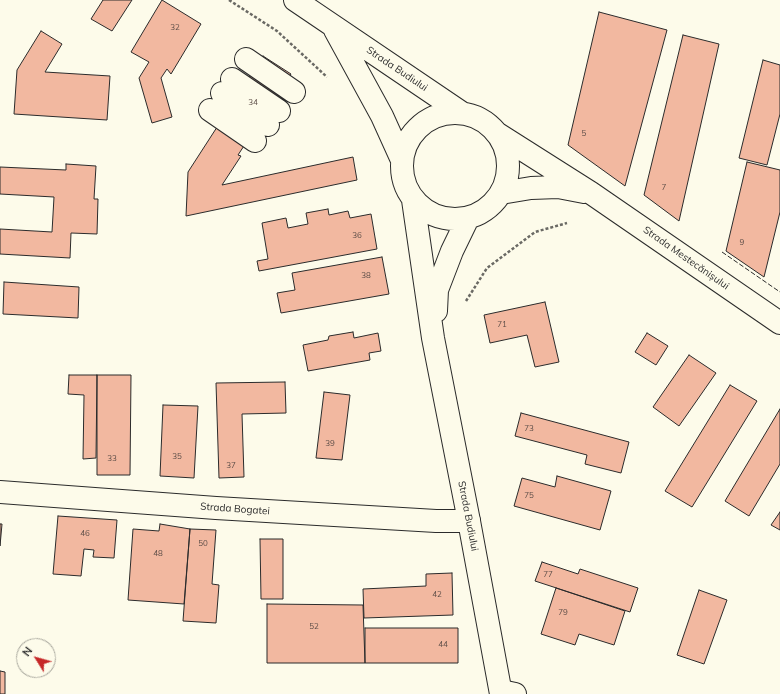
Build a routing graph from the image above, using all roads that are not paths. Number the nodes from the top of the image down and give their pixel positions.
1 (295, 0) edge
2 (332, 25) junction
3 (246, 59) dead end
4 (294, 92) dead end
5 (462, 113) junction
6 (267, 126) joint
7 (498, 134) junction
8 (401, 158) junction
9 (501, 193) junction
10 (591, 193) junction
11 (413, 200) junction
12 (468, 218) junction
13 (780, 323) edge
14 (433, 338) junction
15 (0, 492) edge
16 (469, 521) junction
17 (505, 693) edge

1 - 2 main road, Strada Budiului
2 - 5 main road, Strada Budiului
2 - 8 main road, Strada Budiului
3 - 4 main road
5 - 7 main road
5 - 8 main road
6 - 6 main road
7 - 9 main road
7 - 10 main road, Strada Mestecănișului
8 - 11 main road
9 - 10 main road, Strada Mestecănișului
9 - 12 main road
10 - 13 main road, Strada Mestecănișului
11 - 12 main road
11 - 14 main road, Strada Budiului
12 - 14 main road, Strada Budiului
14 - 16 main road, Strada Budiului
15 - 16 main road, Strada Bogatei
16 - 17 main road, Strada Budiului

